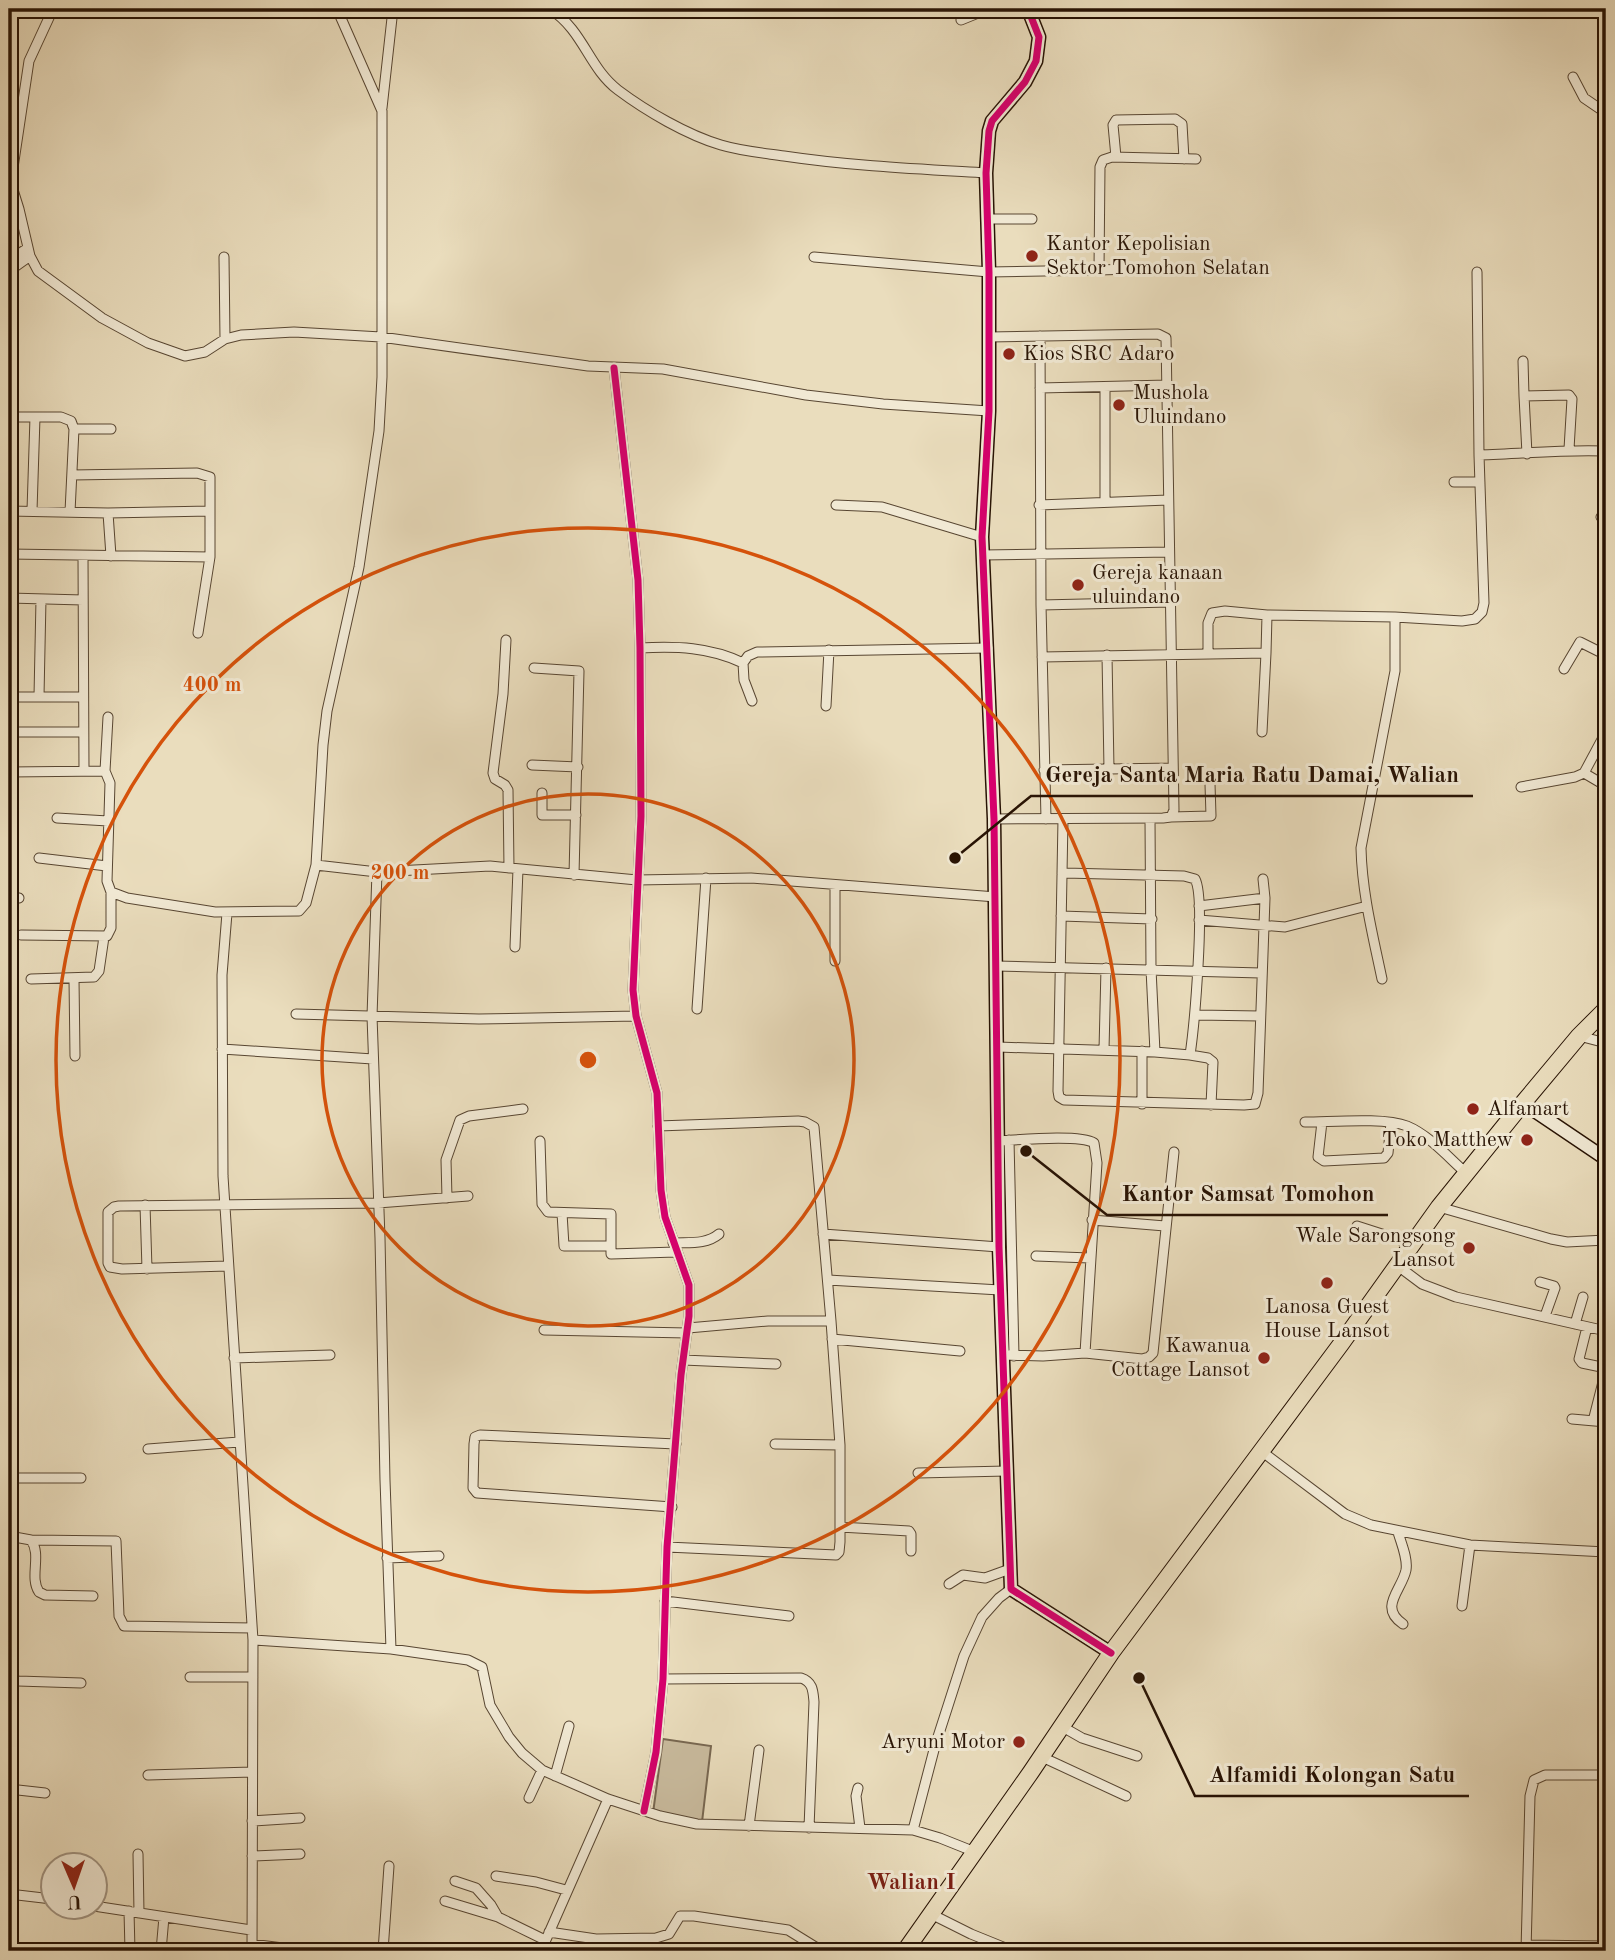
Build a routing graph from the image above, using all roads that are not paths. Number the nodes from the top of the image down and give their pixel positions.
1 (53, 9) edge
2 (337, 9) edge
3 (393, 9) edge
4 (550, 9) edge
5 (988, 9) edge
6 (1028, 9) edge
7 (961, 20) dead end
8 (1573, 77) dead end
9 (382, 111) junction
10 (1606, 113) edge
11 (1116, 157) junction
12 (1184, 159) junction
13 (1196, 159) dead end
14 (986, 173) junction
15 (10, 179) edge
16 (988, 219) junction
17 (1032, 219) dead end
18 (29, 252) junction
19 (224, 257) dead end
20 (814, 257) dead end
21 (9, 260) edge
22 (1131, 269) dead end
23 (1099, 270) junction
24 (9, 271) edge
25 (989, 272) junction
26 (1478, 272) dead end
27 (1040, 336) junction
28 (381, 337) junction
29 (989, 337) junction
30 (225, 339) junction
31 (1523, 361) dead end
32 (614, 368) junction
33 (1168, 385) junction
34 (1040, 388) junction
35 (1105, 388) junction
36 (1524, 396) junction
37 (989, 411) junction
38 (9, 417) edge
39 (35, 417) junction
40 (74, 429) junction
41 (111, 429) dead end
42 (1569, 449) junction
43 (1606, 451) edge
44 (1527, 454) junction
45 (1479, 455) junction
46 (72, 475) junction
47 (1480, 481) junction
48 (1454, 482) dead end
49 (1168, 500) junction
50 (1105, 502) junction
51 (836, 505) dead end
52 (1040, 505) junction
53 (9, 511) edge
54 (210, 511) junction
55 (33, 512) junction
56 (70, 512) junction
57 (108, 513) junction
58 (982, 537) junction
59 (1169, 552) junction
60 (9, 554) edge
61 (982, 555) junction
62 (1041, 555) junction
63 (83, 556) junction
64 (111, 556) junction
65 (209, 557) junction
66 (9, 598) edge
67 (41, 599) junction
68 (83, 600) junction
69 (1170, 602) junction
70 (1041, 605) junction
71 (1267, 615) junction
72 (1395, 617) junction
73 (198, 632) dead end
74 (506, 640) dead end
75 (640, 648) junction
76 (988, 648) junction
77 (829, 650) junction
78 (1266, 653) junction
79 (1208, 654) junction
80 (1107, 655) junction
81 (1172, 655) junction
82 (1606, 655) edge
83 (1042, 657) junction
84 (743, 663) junction
85 (534, 668) dead end
86 (1564, 669) dead end
87 (39, 696) junction
88 (9, 697) edge
89 (82, 697) junction
90 (752, 701) dead end
91 (826, 706) dead end
92 (108, 717) dead end
93 (9, 732) edge
94 (83, 732) junction
95 (1262, 732) dead end
96 (1606, 732) edge
97 (532, 765) dead end
98 (578, 767) junction
99 (1173, 768) junction
100 (1109, 769) junction
101 (84, 770) junction
102 (1044, 770) junction
103 (105, 771) junction
104 (9, 772) edge
105 (1584, 773) junction
106 (1210, 784) dead end
107 (1606, 786) edge
108 (1521, 787) dead end
109 (542, 793) dead end
110 (576, 814) junction
111 (1171, 817) junction
112 (57, 818) dead end
113 (1046, 818) junction
114 (995, 819) junction
115 (1063, 819) junction
116 (1150, 819) junction
117 (108, 821) junction
118 (39, 858) dead end
119 (316, 865) junction
120 (107, 866) junction
121 (514, 868) junction
122 (377, 872) junction
123 (1062, 874) junction
124 (574, 875) junction
125 (1152, 877) junction
126 (706, 878) junction
127 (1263, 879) dead end
128 (637, 880) junction
129 (835, 885) junction
130 (111, 892) junction
131 (996, 897) junction
132 (1265, 898) junction
133 (1199, 906) junction
134 (1367, 906) junction
135 (227, 913) junction
136 (1061, 916) junction
137 (1152, 919) junction
138 (1199, 920) junction
139 (1266, 925) junction
140 (21, 935) dead end
141 (104, 937) junction
142 (515, 947) dead end
143 (835, 961) dead end
144 (996, 965) junction
145 (1059, 967) junction
146 (1105, 968) junction
147 (1151, 969) junction
148 (1197, 969) junction
149 (1261, 973) junction
150 (31, 979) dead end
151 (74, 979) junction
152 (1382, 979) dead end
153 (697, 1009) dead end
154 (1606, 1009) edge
155 (296, 1014) dead end
156 (1196, 1015) junction
157 (372, 1016) junction
158 (636, 1016) junction
159 (1260, 1016) junction
160 (1579, 1036) junction
161 (1606, 1043) edge
162 (998, 1047) junction
163 (1059, 1048) junction
164 (222, 1049) junction
165 (1104, 1050) junction
166 (1142, 1051) junction
167 (1155, 1052) junction
168 (1190, 1055) junction
169 (75, 1056) dead end
170 (373, 1059) junction
171 (1523, 1103) junction
172 (1142, 1104) junction
173 (1211, 1105) junction
174 (523, 1109) dead end
175 (1305, 1122) dead end
176 (1322, 1122) junction
177 (1391, 1123) junction
178 (658, 1126) junction
179 (1004, 1140) junction
180 (540, 1141) dead end
181 (1174, 1152) dead end
182 (1606, 1159) edge
183 (1466, 1173) junction
184 (468, 1196) dead end
185 (447, 1198) junction
186 (378, 1203) junction
187 (224, 1204) junction
188 (145, 1205) junction
189 (1439, 1207) junction
190 (562, 1213) junction
191 (1092, 1220) junction
192 (1166, 1226) junction
193 (1357, 1226) dead end
194 (719, 1234) dead end
195 (823, 1234) junction
196 (1606, 1240) edge
197 (1413, 1244) junction
198 (611, 1246) junction
199 (674, 1247) junction
200 (999, 1247) junction
201 (1036, 1256) dead end
202 (1090, 1258) junction
203 (228, 1266) junction
204 (1398, 1266) junction
205 (147, 1269) junction
206 (828, 1280) junction
207 (1540, 1282) dead end
208 (1000, 1290) junction
209 (1583, 1297) dead end
210 (1545, 1316) junction
211 (831, 1321) junction
212 (1575, 1324) junction
213 (1587, 1327) junction
214 (544, 1330) dead end
215 (687, 1330) junction
216 (1606, 1331) edge
217 (831, 1339) junction
218 (960, 1351) dead end
219 (1085, 1353) junction
220 (330, 1355) dead end
221 (1008, 1355) junction
222 (234, 1358) junction
223 (683, 1360) junction
224 (776, 1364) dead end
225 (1606, 1369) edge
226 (1572, 1419) dead end
227 (1593, 1422) junction
228 (1606, 1422) edge
229 (239, 1442) junction
230 (676, 1444) junction
231 (775, 1444) dead end
232 (840, 1446) junction
233 (148, 1449) dead end
234 (1260, 1450) junction
235 (1007, 1471) junction
236 (918, 1473) dead end
237 (9, 1478) edge
238 (82, 1478) dead end
239 (671, 1507) junction
240 (840, 1527) junction
241 (1398, 1532) junction
242 (9, 1536) edge
243 (31, 1540) junction
244 (1470, 1545) junction
245 (667, 1547) junction
246 (911, 1551) dead end
247 (1606, 1552) edge
248 (439, 1556) dead end
249 (387, 1558) junction
250 (1010, 1569) junction
251 (949, 1584) dead end
252 (1011, 1589) junction
253 (93, 1596) dead end
254 (665, 1601) junction
255 (1462, 1606) dead end
256 (789, 1616) dead end
257 (1403, 1624) dead end
258 (252, 1628) junction
259 (253, 1640) junction
260 (391, 1649) junction
261 (1111, 1653) junction
262 (9, 1677) edge
263 (190, 1677) dead end
264 (253, 1677) junction
265 (663, 1679) junction
266 (81, 1683) dead end
267 (569, 1726) dead end
268 (1061, 1726) junction
269 (759, 1751) dead end
270 (1138, 1756) dead end
271 (1042, 1757) junction
272 (542, 1770) junction
273 (252, 1772) junction
274 (148, 1775) dead end
275 (1606, 1775) edge
276 (555, 1776) junction
277 (858, 1788) dead end
278 (9, 1789) edge
279 (45, 1793) dead end
280 (1126, 1796) dead end
281 (529, 1798) dead end
282 (608, 1799) junction
283 (644, 1811) junction
284 (300, 1818) dead end
285 (252, 1821) junction
286 (749, 1826) junction
287 (809, 1828) junction
288 (860, 1828) junction
289 (913, 1830) junction
290 (975, 1852) junction
291 (138, 1854) dead end
292 (300, 1854) dead end
293 (252, 1856) junction
294 (389, 1866) dead end
295 (496, 1876) dead end
296 (455, 1881) dead end
297 (566, 1891) junction
298 (9, 1894) edge
299 (38, 1897) edge
300 (445, 1901) dead end
301 (108, 1908) edge
302 (134, 1912) junction
303 (931, 1914) junction
304 (164, 1917) junction
305 (498, 1917) junction
306 (251, 1930) junction
307 (547, 1936) junction
308 (1606, 1946) edge
309 (252, 1948) edge
310 (1526, 1948) edge
311 (130, 1951) edge
312 (162, 1951) edge
313 (306, 1951) edge
314 (383, 1951) edge
315 (541, 1951) edge
316 (822, 1951) edge
317 (905, 1951) edge
318 (1013, 1951) edge

1 - 15 street
2 - 9 street
3 - 9 street
4 - 14 street
5 - 7 street
6 - 14 street
8 - 10 street
9 - 28 street
11 - 12 street
11 - 12 street
11 - 23 street
12 - 13 street
14 - 16 street
15 - 18 street
16 - 17 street
16 - 25 street
18 - 21 street
18 - 24 street
18 - 30 street
19 - 30 street
20 - 25 street
22 - 23 street
23 - 25 street
25 - 29 street
26 - 45 street
27 - 29 street
27 - 33 street
27 - 34 street
28 - 30 street
28 - 32 street
28 - 119 street
29 - 37 street
31 - 36 street
32 - 37 street
32 - 75 street
33 - 35 street
33 - 49 street
34 - 35 street
34 - 52 street
35 - 50 street
36 - 42 street
36 - 44 street
37 - 58 street
38 - 39 street
39 - 40 street
39 - 55 street
40 - 41 street
40 - 46 street
42 - 43 street
42 - 44 street
44 - 45 street
45 - 47 street
46 - 54 street
46 - 56 street
47 - 48 street
47 - 72 street
49 - 50 street
49 - 59 street
50 - 52 street
51 - 58 street
52 - 62 street
53 - 55 street
54 - 57 street
54 - 65 street
55 - 56 street
56 - 57 street
57 - 64 street
58 - 61 street
59 - 62 street
59 - 69 street
60 - 63 street
61 - 62 street
61 - 76 street
62 - 70 street
63 - 64 street
63 - 68 street
64 - 65 street
65 - 73 street
66 - 67 street
67 - 68 street
67 - 87 street
68 - 89 street
69 - 70 street
69 - 81 street
70 - 83 street
71 - 72 street
71 - 78 street
71 - 79 street
72 - 134 street
74 - 121 street
75 - 84 street
75 - 128 street
76 - 77 street
76 - 114 street
77 - 84 street
77 - 91 street
78 - 79 street
78 - 95 street
79 - 81 street
80 - 81 street
80 - 83 street
80 - 100 street
81 - 99 street
82 - 86 street
83 - 102 street
84 - 90 street
85 - 98 street
87 - 88 street
87 - 89 street
89 - 94 street
92 - 103 street
93 - 94 street
94 - 101 street
96 - 105 street
97 - 98 street
98 - 110 street
99 - 100 street
99 - 111 street
100 - 102 street
101 - 103 street
101 - 104 street
102 - 113 street
103 - 117 street
105 - 107 street
105 - 108 street
106 - 111 street
109 - 110 street
110 - 124 street
111 - 116 street
112 - 117 street
113 - 114 street
113 - 115 street
114 - 131 street
115 - 116 street
115 - 123 street
116 - 125 street
117 - 120 street
118 - 120 street
119 - 122 street
119 - 135 street
120 - 130 street
121 - 122 street
121 - 124 street
121 - 142 street
122 - 157 street
123 - 125 street
123 - 136 street
124 - 128 street
125 - 133 street
125 - 137 street
126 - 128 street
126 - 129 street
126 - 153 street
127 - 132 street
128 - 158 street
129 - 131 street
129 - 143 street
130 - 135 street
130 - 141 street
131 - 144 street
132 - 133 street
132 - 139 street
133 - 138 street
134 - 139 street
134 - 152 street
135 - 164 street
136 - 137 street
136 - 145 street
137 - 147 street
138 - 139 street
138 - 148 street
139 - 149 street
140 - 141 street
141 - 151 street
144 - 145 street
144 - 162 street
145 - 146 street
145 - 163 street
146 - 147 street
146 - 165 street
147 - 148 street
147 - 167 street
148 - 149 street
148 - 156 street
149 - 159 street
150 - 151 street
151 - 169 street
154 - 160 highway
155 - 157 street
156 - 159 street
156 - 168 street
157 - 158 street
157 - 170 street
158 - 178 street
159 - 173 street
160 - 161 street
160 - 171 highway
162 - 163 street
162 - 179 street
163 - 165 street
163 - 172 street
164 - 170 street
164 - 187 street
165 - 166 street
166 - 167 street
166 - 172 street
167 - 168 street
168 - 173 street
170 - 186 street
171 - 182 street
171 - 183 highway
172 - 173 street
174 - 185 street
175 - 176 street
176 - 177 street
176 - 177 street
177 - 183 street
178 - 195 street
178 - 199 street
179 - 191 street
179 - 200 street
179 - 221 street
180 - 190 street
181 - 192 street
183 - 189 highway
184 - 185 street
185 - 186 street
186 - 187 street
186 - 249 street
187 - 188 street
187 - 203 street
188 - 205 street
188 - 205 street
189 - 196 street
189 - 197 highway
190 - 198 street
190 - 198 street
191 - 192 street
191 - 202 street
192 - 219 street
193 - 197 street
194 - 199 street
195 - 200 street
195 - 206 street
197 - 204 highway
198 - 199 street
199 - 215 street
200 - 208 street
201 - 202 street
202 - 219 street
203 - 205 street
203 - 222 street
204 - 210 street
204 - 234 highway
206 - 208 street
206 - 211 street
207 - 210 street
208 - 221 street
209 - 212 street
210 - 212 street
211 - 215 street
211 - 217 street
212 - 213 street
213 - 216 street
213 - 225 street
214 - 215 street
215 - 223 street
217 - 218 street
217 - 232 street
219 - 221 street
220 - 222 street
221 - 235 street
222 - 229 street
223 - 224 street
223 - 230 street
225 - 227 street
226 - 227 street
227 - 228 street
229 - 233 street
229 - 258 street
230 - 239 street
230 - 239 street
231 - 232 street
232 - 240 street
234 - 241 street
234 - 261 highway
235 - 236 street
235 - 250 street
237 - 238 street
239 - 245 street
240 - 245 street
240 - 246 street
241 - 244 street
241 - 257 street
242 - 243 street
243 - 253 street
243 - 258 street
244 - 247 street
244 - 255 street
245 - 254 street
248 - 249 street
249 - 260 street
250 - 251 street
250 - 252 street
252 - 261 street
252 - 289 street
254 - 256 street
254 - 265 street
258 - 259 street
259 - 260 street
259 - 264 street
260 - 272 street
261 - 268 highway
262 - 266 street
263 - 264 street
264 - 273 street
265 - 283 street
265 - 287 street
267 - 276 street
268 - 270 street
268 - 271 highway
269 - 286 street
271 - 280 street
271 - 290 highway
272 - 276 street
272 - 281 street
273 - 274 street
273 - 285 street
275 - 310 street
276 - 282 street
277 - 288 street
278 - 279 street
282 - 283 street
282 - 297 street
283 - 286 street
284 - 285 street
285 - 293 street
286 - 287 street
287 - 288 street
288 - 289 street
289 - 290 street
290 - 303 highway
291 - 302 street
292 - 293 street
293 - 306 street
294 - 314 street
295 - 297 street
296 - 305 street
297 - 307 street
298 - 299 street
300 - 305 street
301 - 302 street
302 - 304 street
302 - 311 street
303 - 317 highway
303 - 318 street
304 - 306 street
304 - 312 street
305 - 307 street
306 - 309 street
307 - 315 street
307 - 316 street
308 - 310 street
309 - 313 street

